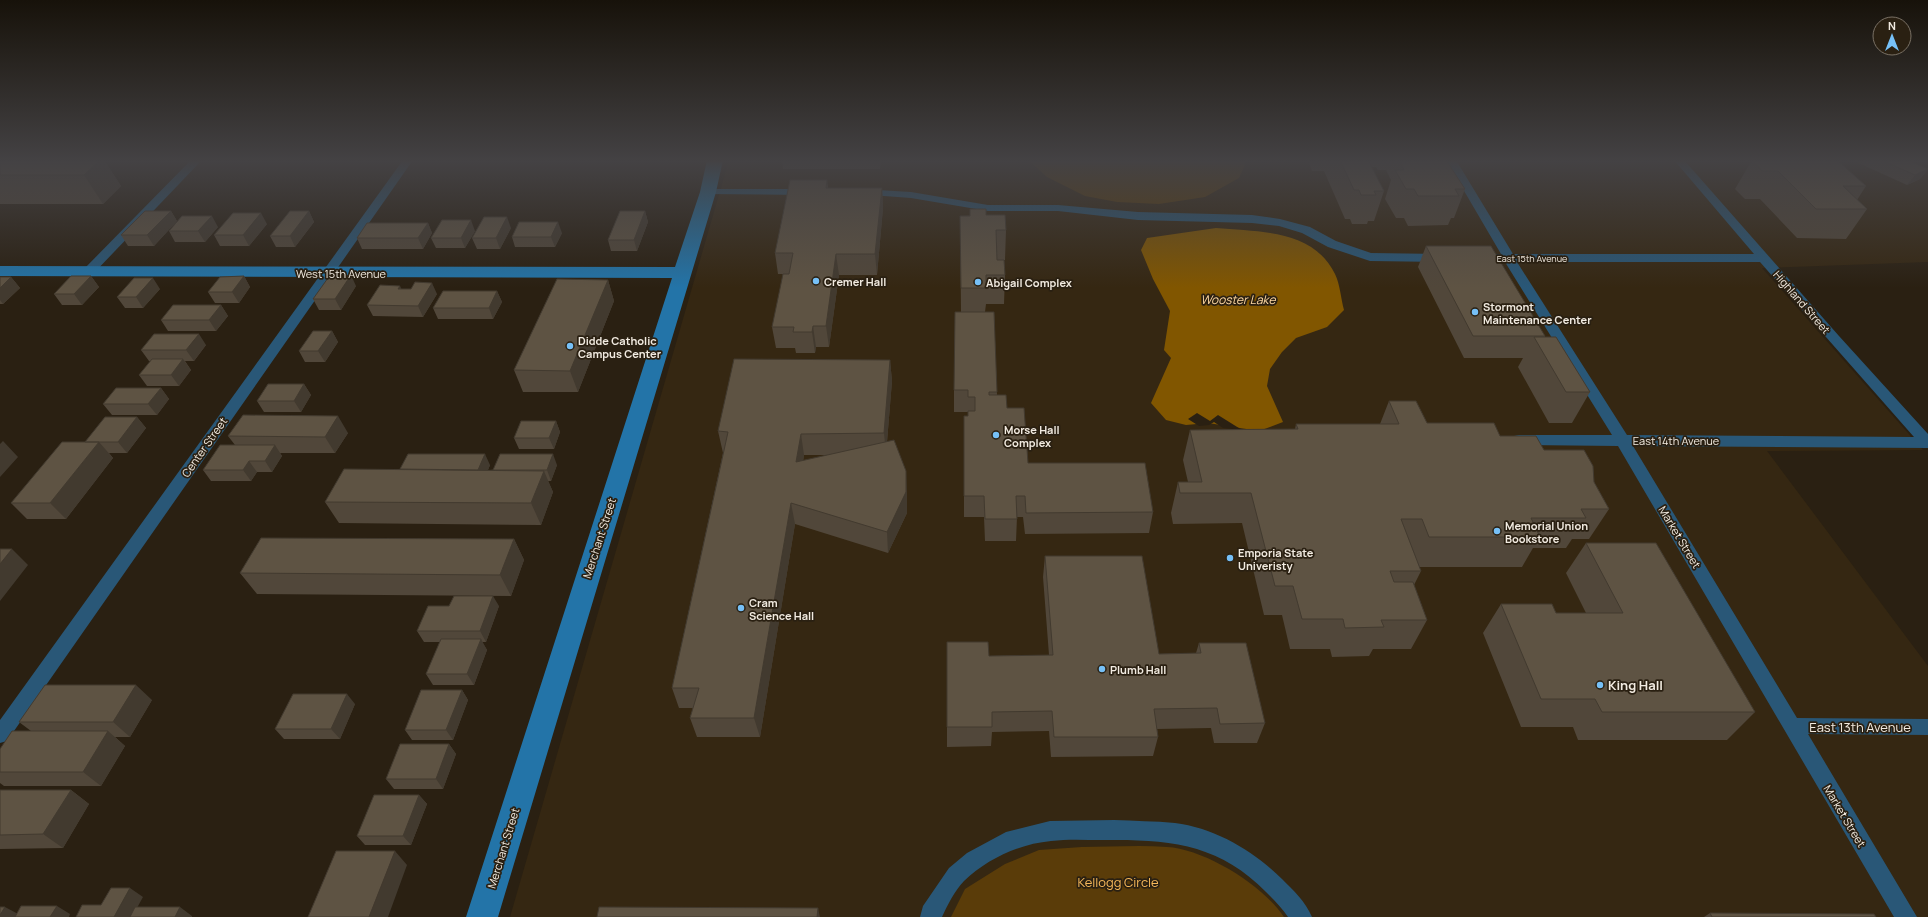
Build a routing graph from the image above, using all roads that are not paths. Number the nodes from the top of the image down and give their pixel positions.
1 (155, 203) edge
2 (378, 203) edge
3 (705, 203) edge
4 (960, 203) edge
5 (1476, 203) edge
6 (1716, 203) edge
7 (1509, 258) junction
8 (1764, 258) junction
9 (0, 271) edge
10 (88, 272) junction
11 (328, 273) junction
12 (682, 273) junction
13 (1503, 440) edge
14 (1622, 440) junction
15 (1928, 442) edge
16 (1792, 726) junction
17 (1928, 727) edge
18 (0, 735) edge
19 (931, 916) edge
20 (482, 917) edge
21 (1301, 917) edge
22 (1906, 917) edge

1 - 10 street
2 - 11 street, Center Street
3 - 12 main road, Merchant Street
4 - 7 street, East 15th Avenue
5 - 7 street, Market Street
6 - 8 street, Highland Street
7 - 8 street, East 15th Avenue
7 - 14 street, Market Street
8 - 15 street, Highland Street
9 - 10 main road, West 15th Avenue
10 - 11 main road, West 15th Avenue
11 - 12 main road, West 15th Avenue
11 - 18 street, Center Street
12 - 20 main road, Merchant Street
13 - 14 street, East 14th Avenue
14 - 15 street, East 14th Avenue
14 - 16 street, Market Street
16 - 17 street, East 13th Avenue
16 - 22 street, Market Street
19 - 21 street

